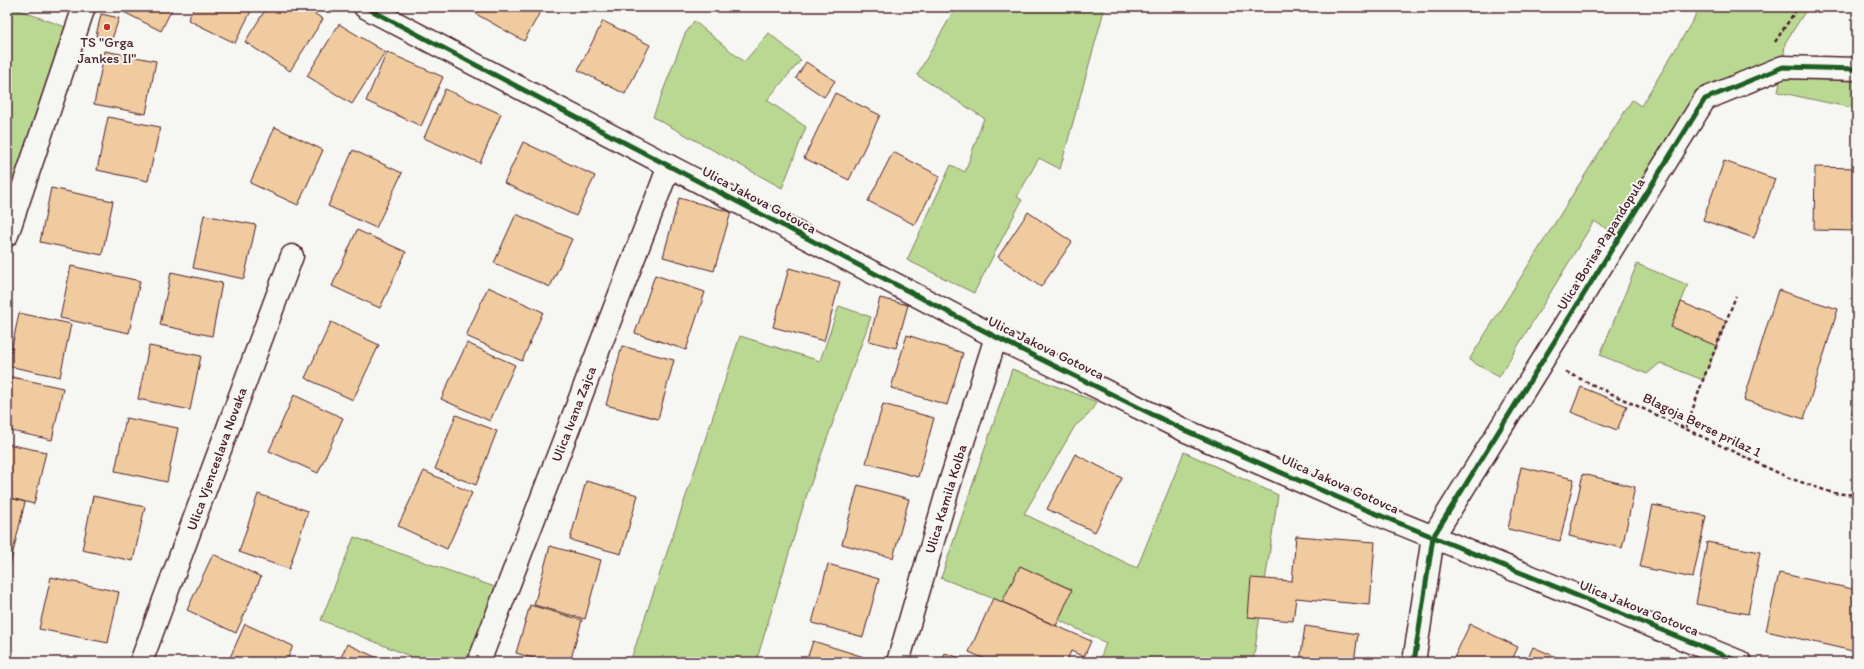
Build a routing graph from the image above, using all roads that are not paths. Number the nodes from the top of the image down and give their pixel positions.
1 (84, 7) edge
2 (364, 7) edge
3 (1857, 69) edge
4 (669, 166) junction
5 (7, 235) edge
6 (292, 256) dead end
7 (996, 337) junction
8 (1433, 537) junction
9 (141, 662) edge
10 (479, 662) edge
11 (898, 662) edge
12 (1414, 662) edge
13 (1740, 662) edge

1 - 5 street
2 - 4 street, Ulica Jakova Gotovca
3 - 8 street, Ulica Borisa Papandopula
4 - 7 street, Ulica Jakova Gotovca
4 - 10 street, Ulica Ivana Zajca
6 - 9 street, Ulica Vjenceslava Novaka
7 - 8 street, Ulica Jakova Gotovca
7 - 11 street, Ulica Kamila Kolba
8 - 12 street
8 - 13 street, Ulica Jakova Gotovca

